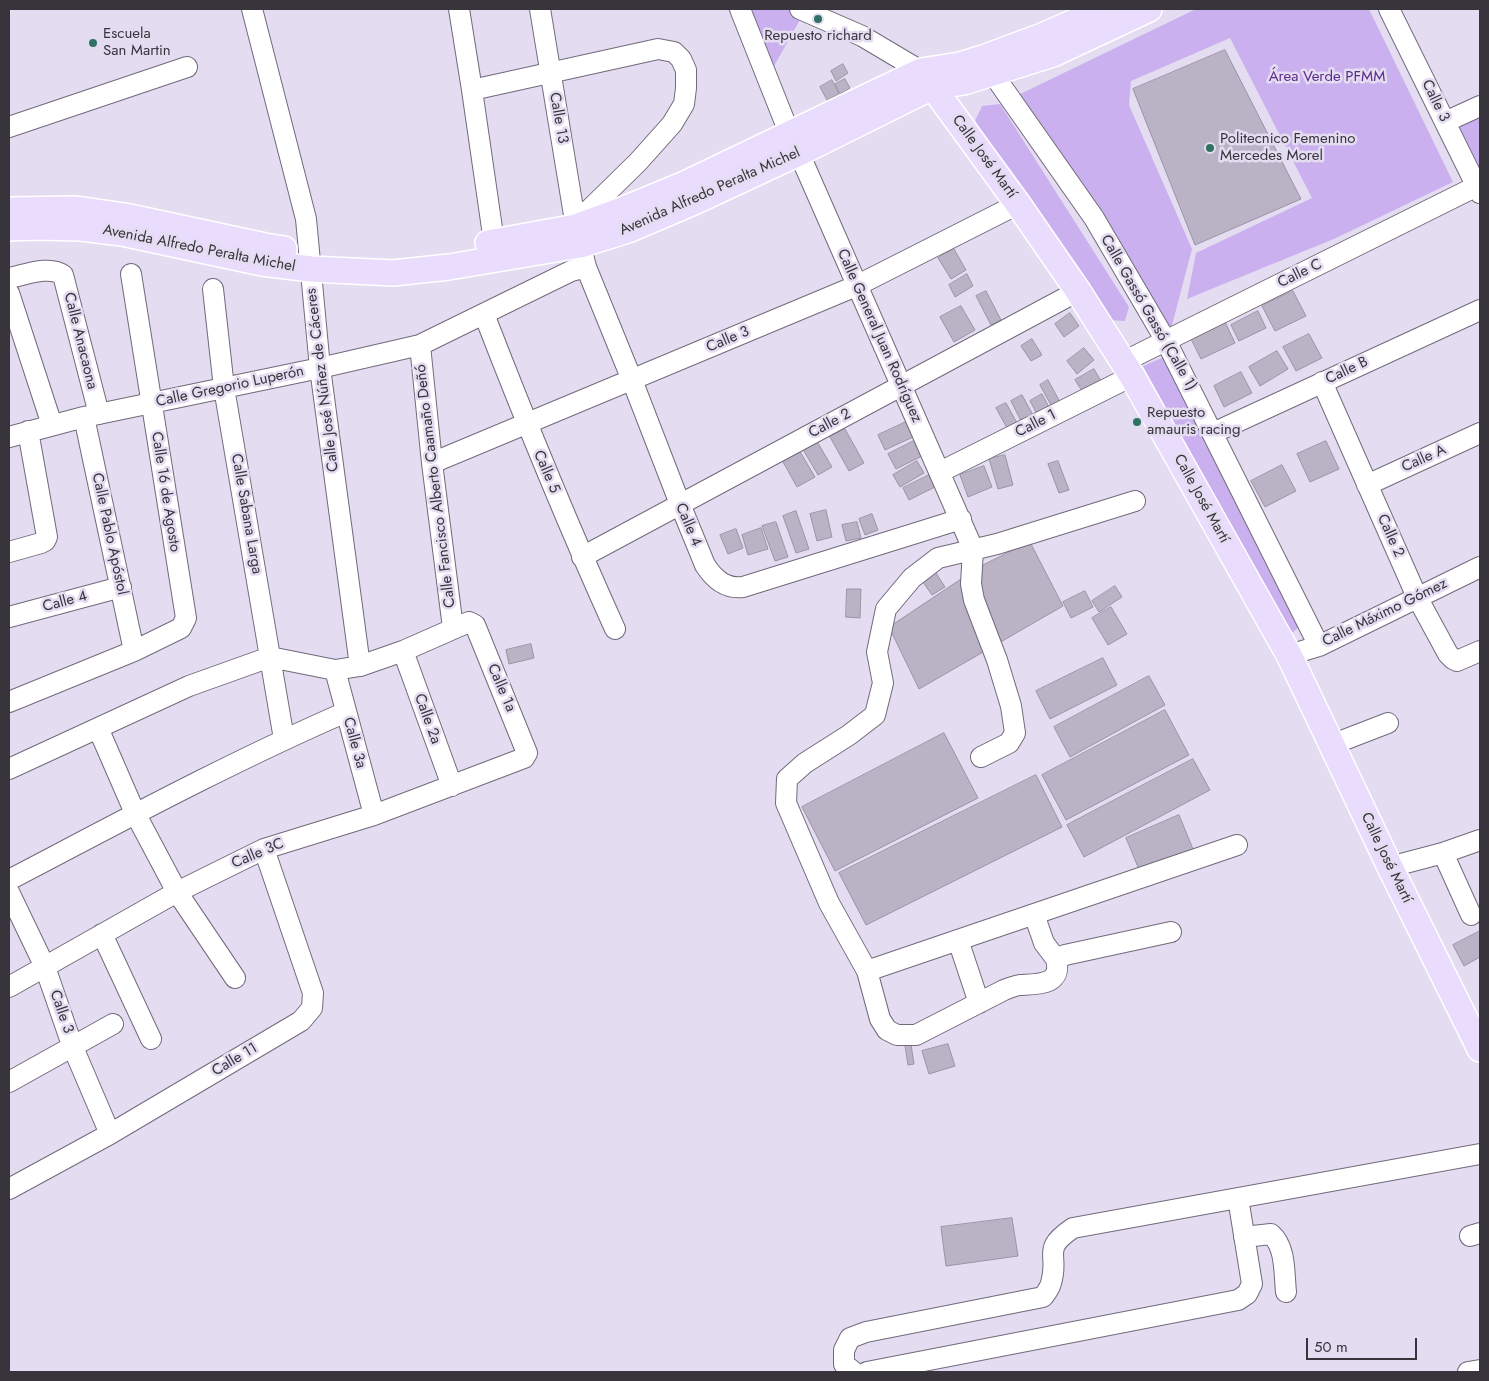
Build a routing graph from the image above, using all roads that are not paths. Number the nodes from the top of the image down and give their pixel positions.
1 (252, 9) edge
2 (459, 9) edge
3 (540, 9) edge
4 (740, 9) edge
5 (1104, 9) edge
6 (1149, 9) edge
7 (1389, 9) edge
8 (807, 10) edge
9 (187, 67) dead end
10 (550, 73) junction
11 (993, 74) junction
12 (926, 79) junction
13 (472, 90) junction
14 (1480, 106) edge
15 (1445, 122) junction
16 (9, 127) edge
17 (794, 144) junction
18 (1479, 190) edge
19 (1018, 204) junction
20 (9, 210) edge
21 (79, 219) junction
22 (9, 228) edge
23 (579, 239) junction
24 (494, 242) junction
25 (310, 261) junction
26 (131, 274) dead end
27 (9, 278) edge
28 (856, 286) junction
29 (213, 289) dead end
30 (1078, 291) junction
31 (9, 293) edge
32 (1480, 310) edge
33 (484, 314) junction
34 (1166, 341) junction
35 (420, 345) junction
36 (320, 368) junction
37 (1127, 369) junction
38 (632, 380) junction
39 (1322, 382) junction
40 (902, 386) junction
41 (224, 388) junction
42 (151, 403) junction
43 (92, 416) junction
44 (52, 425) junction
45 (526, 425) junction
46 (28, 431) junction
47 (1213, 433) junction
48 (1480, 433) edge
49 (9, 437) edge
50 (432, 463) junction
51 (940, 472) junction
52 (1367, 485) junction
53 (1135, 501) dead end
54 (680, 504) junction
55 (961, 519) junction
56 (973, 550) junction
57 (9, 552) edge
58 (582, 557) junction
59 (1480, 568) edge
60 (121, 587) junction
61 (1417, 597) junction
62 (9, 617) edge
63 (460, 625) junction
64 (615, 629) dead end
65 (1319, 646) junction
66 (134, 651) junction
67 (403, 651) junction
68 (1480, 651) edge
69 (1289, 655) junction
70 (270, 657) junction
71 (360, 666) junction
72 (335, 670) junction
73 (9, 702) edge
74 (346, 712) junction
75 (1388, 723) dead end
76 (98, 728) junction
77 (284, 739) junction
78 (1331, 745) junction
79 (981, 757) dead end
80 (524, 758) joint
81 (9, 769) edge
82 (452, 786) junction
83 (136, 813) junction
84 (374, 815) junction
85 (1480, 840) edge
86 (1237, 845) dead end
87 (264, 849) junction
88 (1443, 853) junction
89 (1390, 867) junction
90 (9, 880) edge
91 (9, 892) edge
92 (177, 892) junction
93 (1034, 914) junction
94 (1471, 915) dead end
95 (1170, 932) dead end
96 (102, 934) junction
97 (958, 940) junction
98 (1056, 959) junction
99 (45, 967) junction
100 (867, 971) junction
101 (235, 978) dead end
102 (9, 987) edge
103 (979, 1003) junction
104 (113, 1024) dead end
105 (151, 1039) dead end
106 (72, 1045) junction
107 (1480, 1046) edge
108 (9, 1082) edge
109 (110, 1134) junction
110 (1480, 1154) edge
111 (9, 1189) edge
112 (1238, 1198) junction
113 (1244, 1237) junction
114 (1286, 1292) dead end
115 (1480, 1370) edge
116 (854, 1372) edge
117 (867, 1372) edge
118 (1468, 1372) edge

1 - 25 street, Calle José Núñez de Cáceres
2 - 13 street
3 - 10 street, Calle 13
4 - 17 street, Calle General Juan Rodríguez
5 - 12 main road, Avenida Alfredo Peralta Michel
6 - 11 main road, Avenida Alfredo Peralta Michel
7 - 15 street, Calle 3
8 - 12 street, Calle José Martí
9 - 16 street
10 - 13 street, Calle Gregorio Luperón
10 - 23 street, Calle 13
10 - 23 street, Calle Gregorio Luperón
11 - 12 main road, Avenida Alfredo Peralta Michel
11 - 34 street, Calle Gassó Gassó (Calle 1)
12 - 17 main road, Avenida Alfredo Peralta Michel
12 - 19 main road, Calle José Martí
13 - 24 street
14 - 15 street
15 - 18 street, Calle 3
17 - 23 main road, Avenida Alfredo Peralta Michel
17 - 28 street, Calle General Juan Rodríguez
18 - 34 street, Calle C
19 - 28 street, Calle 3
19 - 30 main road, Calle José Martí
20 - 21 main road, Avenida Alfredo Peralta Michel
21 - 22 main road, Avenida Alfredo Peralta Michel
21 - 25 main road, Avenida Alfredo Peralta Michel
23 - 24 main road, Avenida Alfredo Peralta Michel
23 - 25 main road, Avenida Alfredo Peralta Michel
23 - 33 street, Calle Gregorio Luperón
23 - 38 street, Calle 4
24 - 25 main road, Avenida Alfredo Peralta Michel
25 - 36 street, Calle José Núñez de Cáceres
26 - 42 street, Calle 16 de Agosto
27 - 43 street, Calle Anacaona
28 - 38 street, Calle 3
28 - 40 street, Calle General Juan Rodríguez
29 - 41 street, Calle Sabana Larga
30 - 37 main road, Calle José Martí
30 - 40 street, Calle 2
31 - 44 street
32 - 39 street, Calle B
33 - 35 street, Calle Gregorio Luperón
33 - 45 street, Calle 5
34 - 37 street, Calle C
34 - 47 street, Calle Gassó Gassó (Calle 1)
35 - 36 street, Calle Gregorio Luperón
35 - 50 street, Calle Fancisco Alberto Caamaño Deñó
36 - 41 street, Calle Gregorio Luperón
36 - 71 street, Calle José Núñez de Cáceres
37 - 51 street, Calle 1
37 - 69 main road, Calle José Martí
38 - 45 street, Calle 3
38 - 54 street, Calle 4
39 - 47 street, Calle B
39 - 52 street, Calle 2
40 - 51 street, Calle General Juan Rodríguez
40 - 54 street, Calle 2
41 - 42 street, Calle Gregorio Luperón
41 - 70 street, Calle Sabana Larga
42 - 43 street, Calle Gregorio Luperón
42 - 66 street, Calle 16 de Agosto
43 - 44 street, Calle Gregorio Luperón
43 - 60 street, Calle Pablo Apóstol
44 - 46 street, Calle Gregorio Luperón
45 - 50 street, Calle 3
45 - 58 street, Calle 5
46 - 49 street, Calle Gregorio Luperón
46 - 57 street
47 - 65 street, Calle Gassó Gassó (Calle 1)
48 - 52 street, Calle A
50 - 63 street, Calle Fancisco Alberto Caamaño Deñó
51 - 55 street, Calle General Juan Rodríguez
52 - 61 street, Calle 2
53 - 56 street
54 - 55 street, Calle 4
54 - 58 street, Calle 2
55 - 56 street, Calle General Juan Rodríguez
56 - 79 street
56 - 100 street
58 - 64 street, Calle 5
59 - 61 street, Calle Máximo Gómez
60 - 62 street, Calle 4
60 - 66 street, Calle Pablo Apóstol
61 - 65 street, Calle Máximo Gómez
61 - 68 street, Calle 2
63 - 67 street, Calle Fancisco Alberto Caamaño Deñó
63 - 80 street, Calle 1a
65 - 69 street, Calle Máximo Gómez
66 - 73 street, Calle 16 de Agosto
67 - 71 street, Calle Fancisco Alberto Caamaño Deñó
67 - 82 street, Calle 2a
69 - 78 main road, Calle José Martí
70 - 72 street, Calle Fancisco Alberto Caamaño Deñó
70 - 76 street
70 - 77 street, Calle Sabana Larga
71 - 72 street, Calle Fancisco Alberto Caamaño Deñó
72 - 74 street, Calle 3a
74 - 77 street
74 - 84 street, Calle 3a
75 - 78 street
76 - 81 street
76 - 83 street
77 - 83 street
78 - 89 main road, Calle José Martí
80 - 82 street, Calle 3C
82 - 84 street, Calle 3C
83 - 90 street
83 - 92 street
84 - 87 street, Calle 3C
85 - 88 street
86 - 93 street
87 - 92 street, Calle 3C
87 - 109 street, Calle 11
88 - 89 street
88 - 94 street
89 - 107 main road, Calle José Martí
91 - 99 street, Calle 3
92 - 96 street, Calle 3C
92 - 101 street
93 - 97 street
93 - 98 street
95 - 98 street
96 - 99 street, Calle 3C
96 - 105 street
97 - 100 street
97 - 103 street
98 - 103 street
99 - 102 street, Calle 3C
99 - 106 street, Calle 3
100 - 103 street
104 - 106 street
106 - 108 street
106 - 109 street, Calle 3
109 - 111 street, Calle 11
110 - 112 street
112 - 113 street
112 - 116 street
113 - 114 street
113 - 117 street
115 - 118 street

